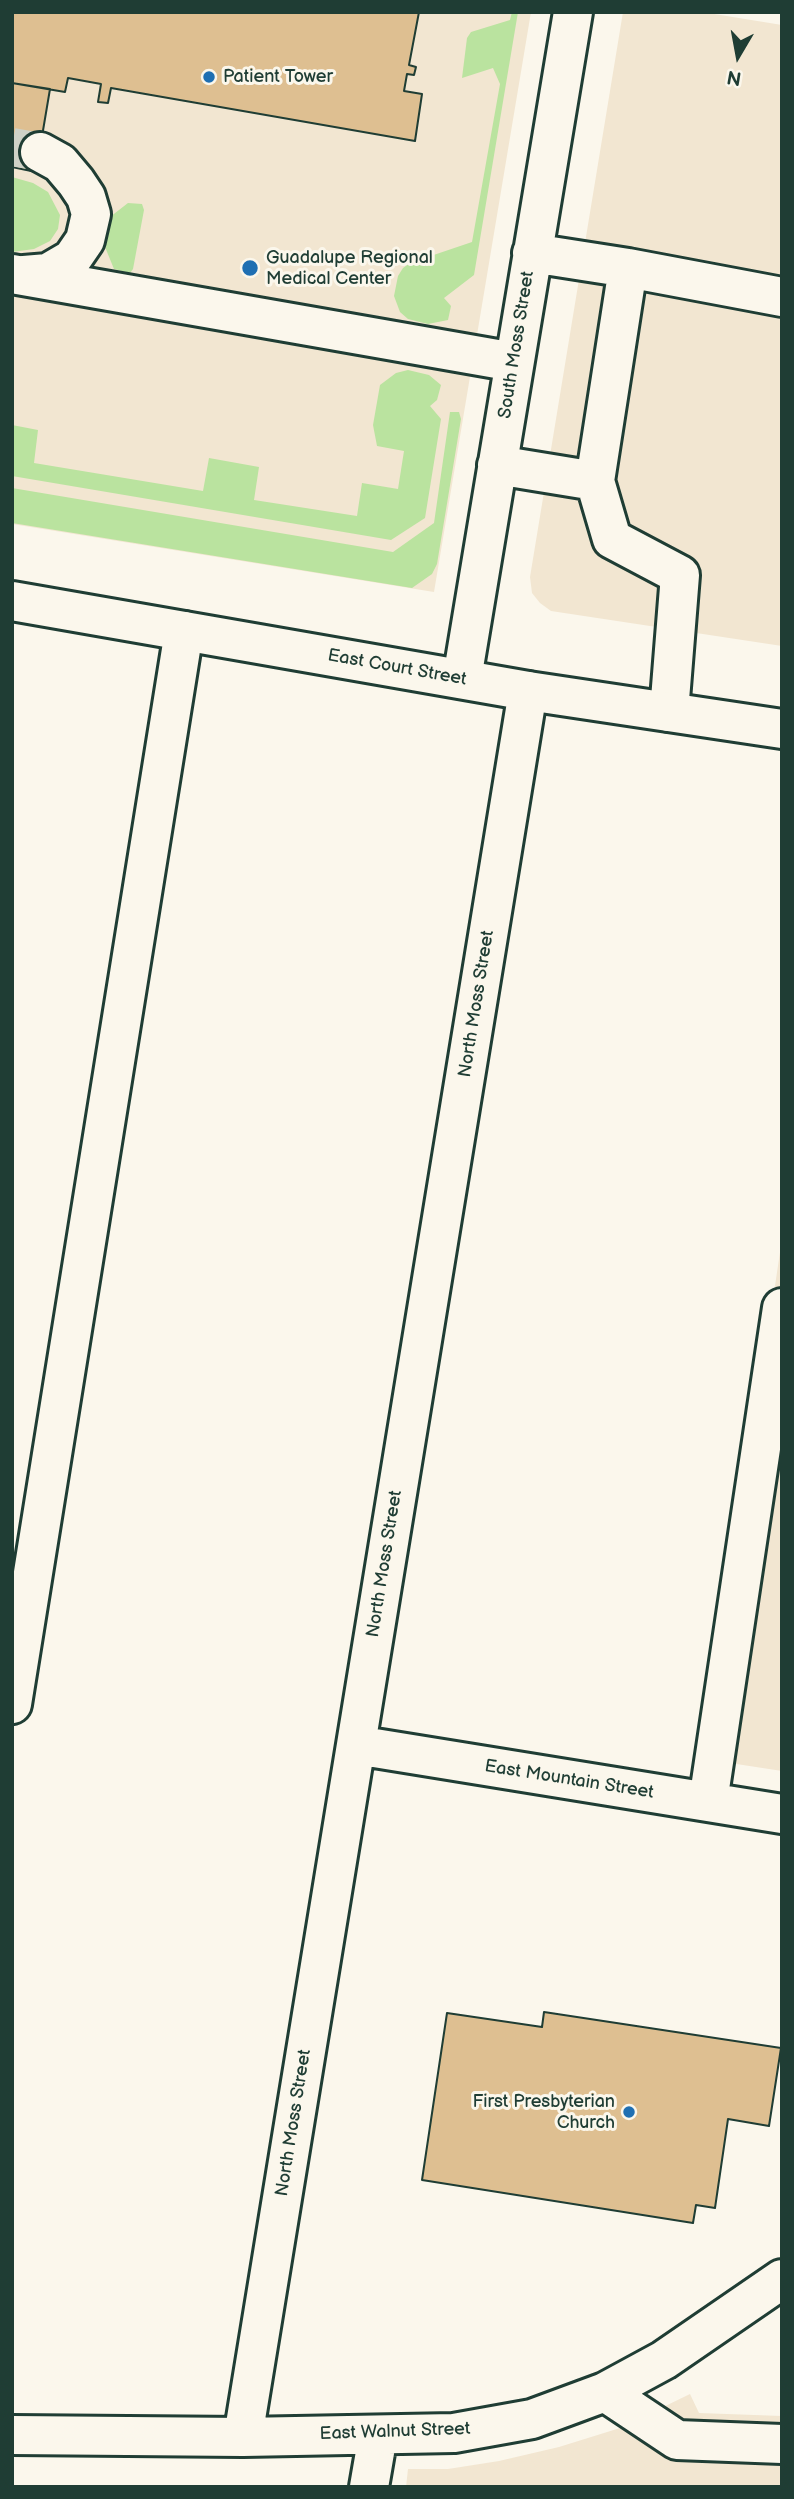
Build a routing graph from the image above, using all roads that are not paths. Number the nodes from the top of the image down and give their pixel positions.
1 (573, 12) edge
2 (40, 152) tunnel mouth
3 (532, 253) junction
4 (628, 268) junction
5 (15, 275) edge
6 (782, 298) edge
7 (514, 362) junction
8 (497, 465) junction
9 (595, 481) junction
10 (12, 601) edge
11 (184, 631) junction
12 (462, 679) junction
13 (528, 691) junction
14 (669, 712) junction
15 (782, 729) edge
16 (782, 1308) edge
17 (12, 1704) edge
18 (356, 1745) junction
19 (708, 1802) junction
20 (782, 1814) edge
21 (777, 2285) edge
22 (604, 2392) junction
23 (378, 2434) junction
24 (12, 2435) edge
25 (243, 2437) junction
26 (782, 2444) edge
27 (369, 2487) edge

1 - 3 street, South Moss Street
2 - 5 street
3 - 4 street
3 - 7 street, South Moss Street
4 - 6 street
4 - 9 street
5 - 7 street
7 - 8 street, South Moss Street
8 - 9 street
8 - 12 street, South Moss Street
9 - 14 street
10 - 11 street, East Court Street
11 - 12 street, East Court Street
11 - 17 street
12 - 13 street, East Court Street
13 - 14 street, East Court Street
13 - 18 street, North Moss Street
14 - 15 street, East Court Street
16 - 19 street
18 - 19 street, East Mountain Street
18 - 25 street, North Moss Street
19 - 20 street, East Mountain Street
21 - 22 street, East Walnut Street
22 - 23 street, East Walnut Street
22 - 26 street
23 - 25 street, East Walnut Street
23 - 27 street
24 - 25 street, East Walnut Street

